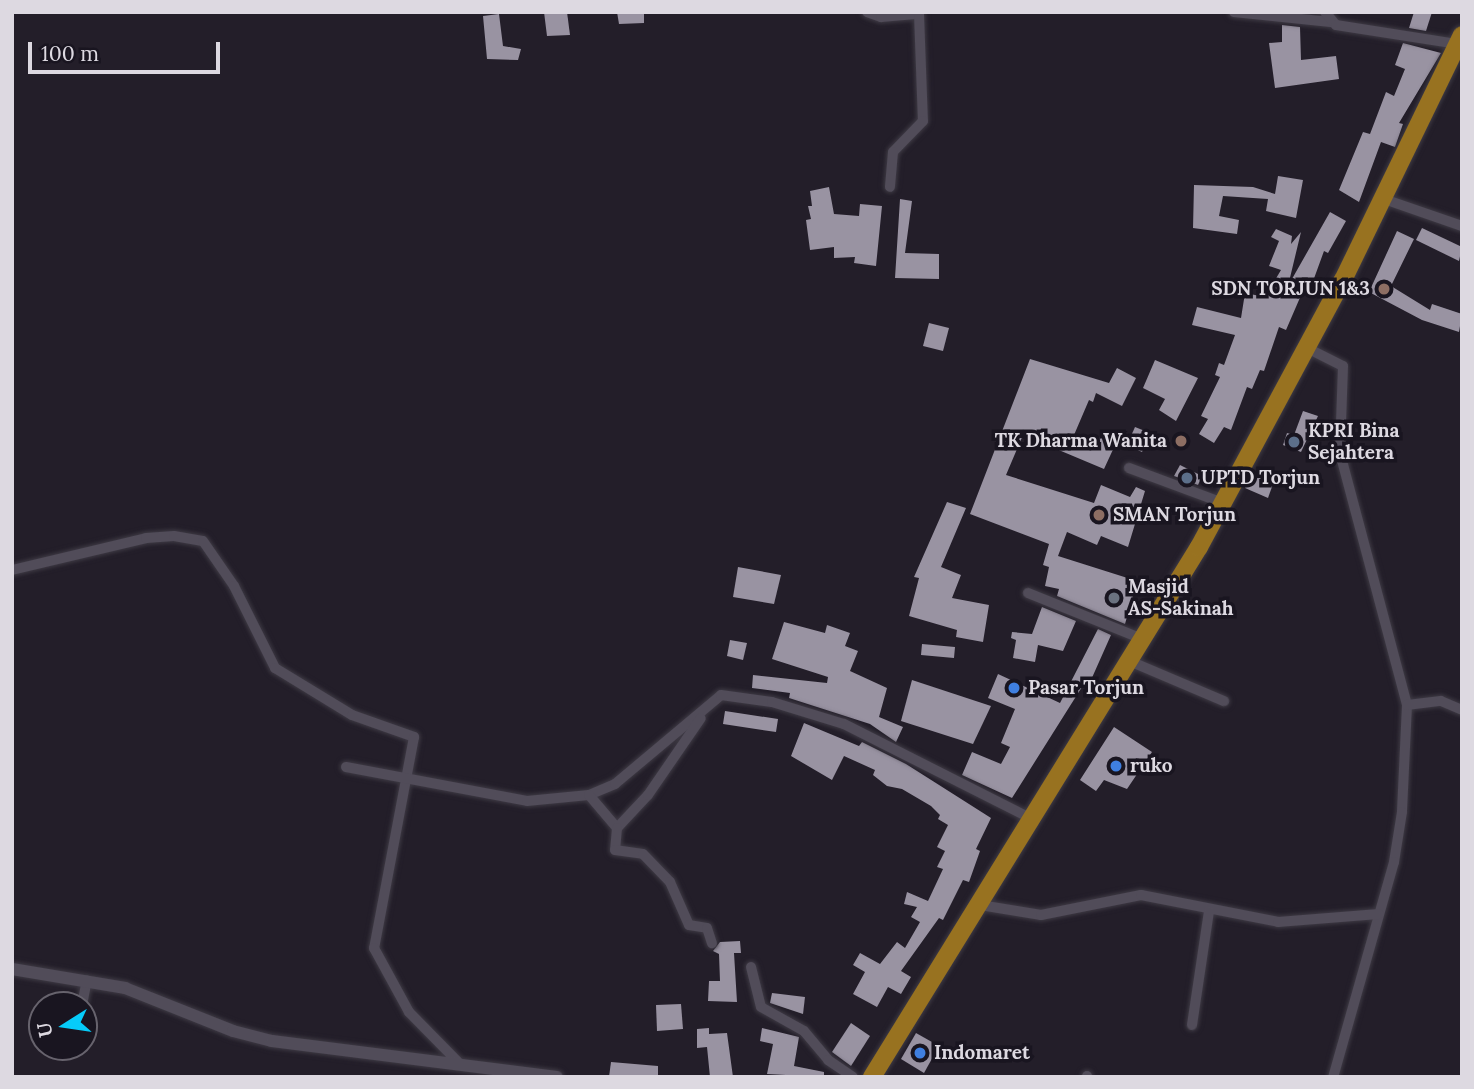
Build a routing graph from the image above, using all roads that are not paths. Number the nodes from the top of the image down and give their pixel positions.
1 (867, 12) edge
2 (1234, 12) edge
3 (923, 13) edge
4 (1327, 17) edge
5 (1459, 39) edge
6 (890, 187) dead end
7 (1381, 198) junction
8 (1462, 226) edge
9 (1307, 348) junction
10 (1129, 468) dead end
11 (1223, 503) junction
12 (12, 570) edge
13 (1028, 593) dead end
14 (1145, 640) junction
15 (1132, 662) junction
16 (721, 695) junction
17 (1224, 701) dead end
18 (1408, 705) junction
19 (1462, 710) edge
20 (346, 767) dead end
21 (405, 778) junction
22 (589, 795) junction
23 (1032, 819) junction
24 (617, 828) junction
25 (980, 905) junction
26 (1209, 911) junction
27 (1379, 914) junction
28 (712, 943) dead end
29 (751, 967) dead end
30 (12, 969) edge
31 (87, 980) junction
32 (85, 991) edge
33 (1192, 1026) dead end
34 (457, 1061) junction
35 (556, 1077) edge
36 (853, 1077) edge
37 (872, 1077) edge
38 (1333, 1077) edge

1 - 3 street
2 - 4 street
3 - 6 street
4 - 5 street
5 - 7 highway
7 - 8 street
7 - 9 highway
9 - 11 highway
9 - 18 street
10 - 11 street
11 - 14 highway
12 - 21 street
13 - 14 street
14 - 15 highway
15 - 17 street
15 - 23 highway
16 - 22 street
16 - 23 street
16 - 24 street
18 - 19 street
18 - 27 street
20 - 21 street
21 - 22 street
21 - 34 street
22 - 24 street
23 - 25 highway
24 - 28 street
25 - 26 street
25 - 37 highway
26 - 27 street
26 - 33 street
27 - 38 street
29 - 36 street
30 - 31 street
31 - 32 street
31 - 34 street
34 - 35 street

